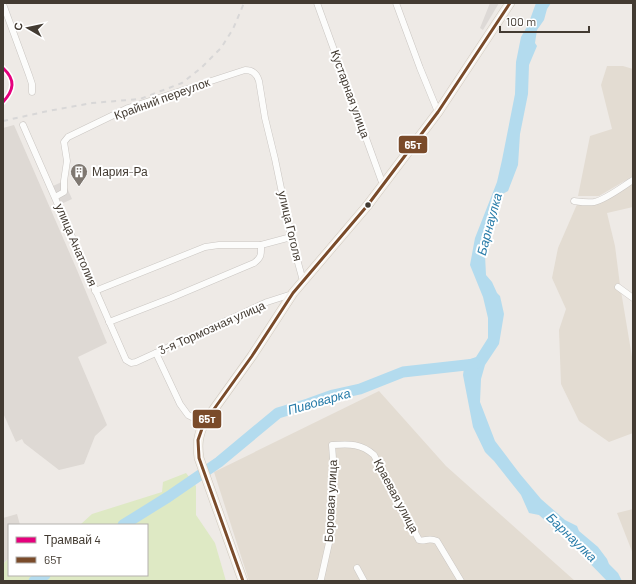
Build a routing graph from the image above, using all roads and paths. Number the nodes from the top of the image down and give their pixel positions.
1 (317, 3) edge
2 (396, 3) edge
3 (510, 3) edge
4 (3, 4) edge
5 (254, 72) joint
6 (32, 92) dead end
7 (438, 112) junction
8 (23, 125) dead end
9 (633, 180) edge
10 (383, 185) junction
11 (55, 197) junction
12 (574, 202) dead end
13 (291, 237) junction
14 (260, 245) junction
15 (303, 281) junction
16 (618, 287) dead end
17 (95, 291) junction
18 (293, 293) junction
19 (633, 298) edge
20 (109, 322) junction
21 (156, 353) junction
22 (131, 363) joint
23 (204, 423) junction
24 (332, 445) joint
25 (357, 568) dead end
26 (243, 581) edge
27 (320, 581) edge
28 (364, 581) edge
29 (461, 581) edge

1 - 10 street, Кустарная улица
2 - 7 street
3 - 7 main road
4 - 6 street
5 - 11 street, Крайний переулок
5 - 13 street, улица Гоголя
7 - 10 main road
8 - 11 street, улица Анатолия
9 - 12 street
10 - 15 main road
11 - 17 street, улица Анатолия
13 - 14 street
13 - 15 street, улица Гоголя
14 - 17 street
14 - 20 street
15 - 18 main road
16 - 19 street
17 - 20 street, улица Анатолия
18 - 21 street, 3-я Тормозная улица
18 - 23 main road
20 - 22 street, улица Анатолия
21 - 22 street, 3-я Тормозная улица
21 - 23 street
23 - 26 main road
24 - 27 street, Боровая улица
24 - 29 street, Краевая улица
25 - 28 street

